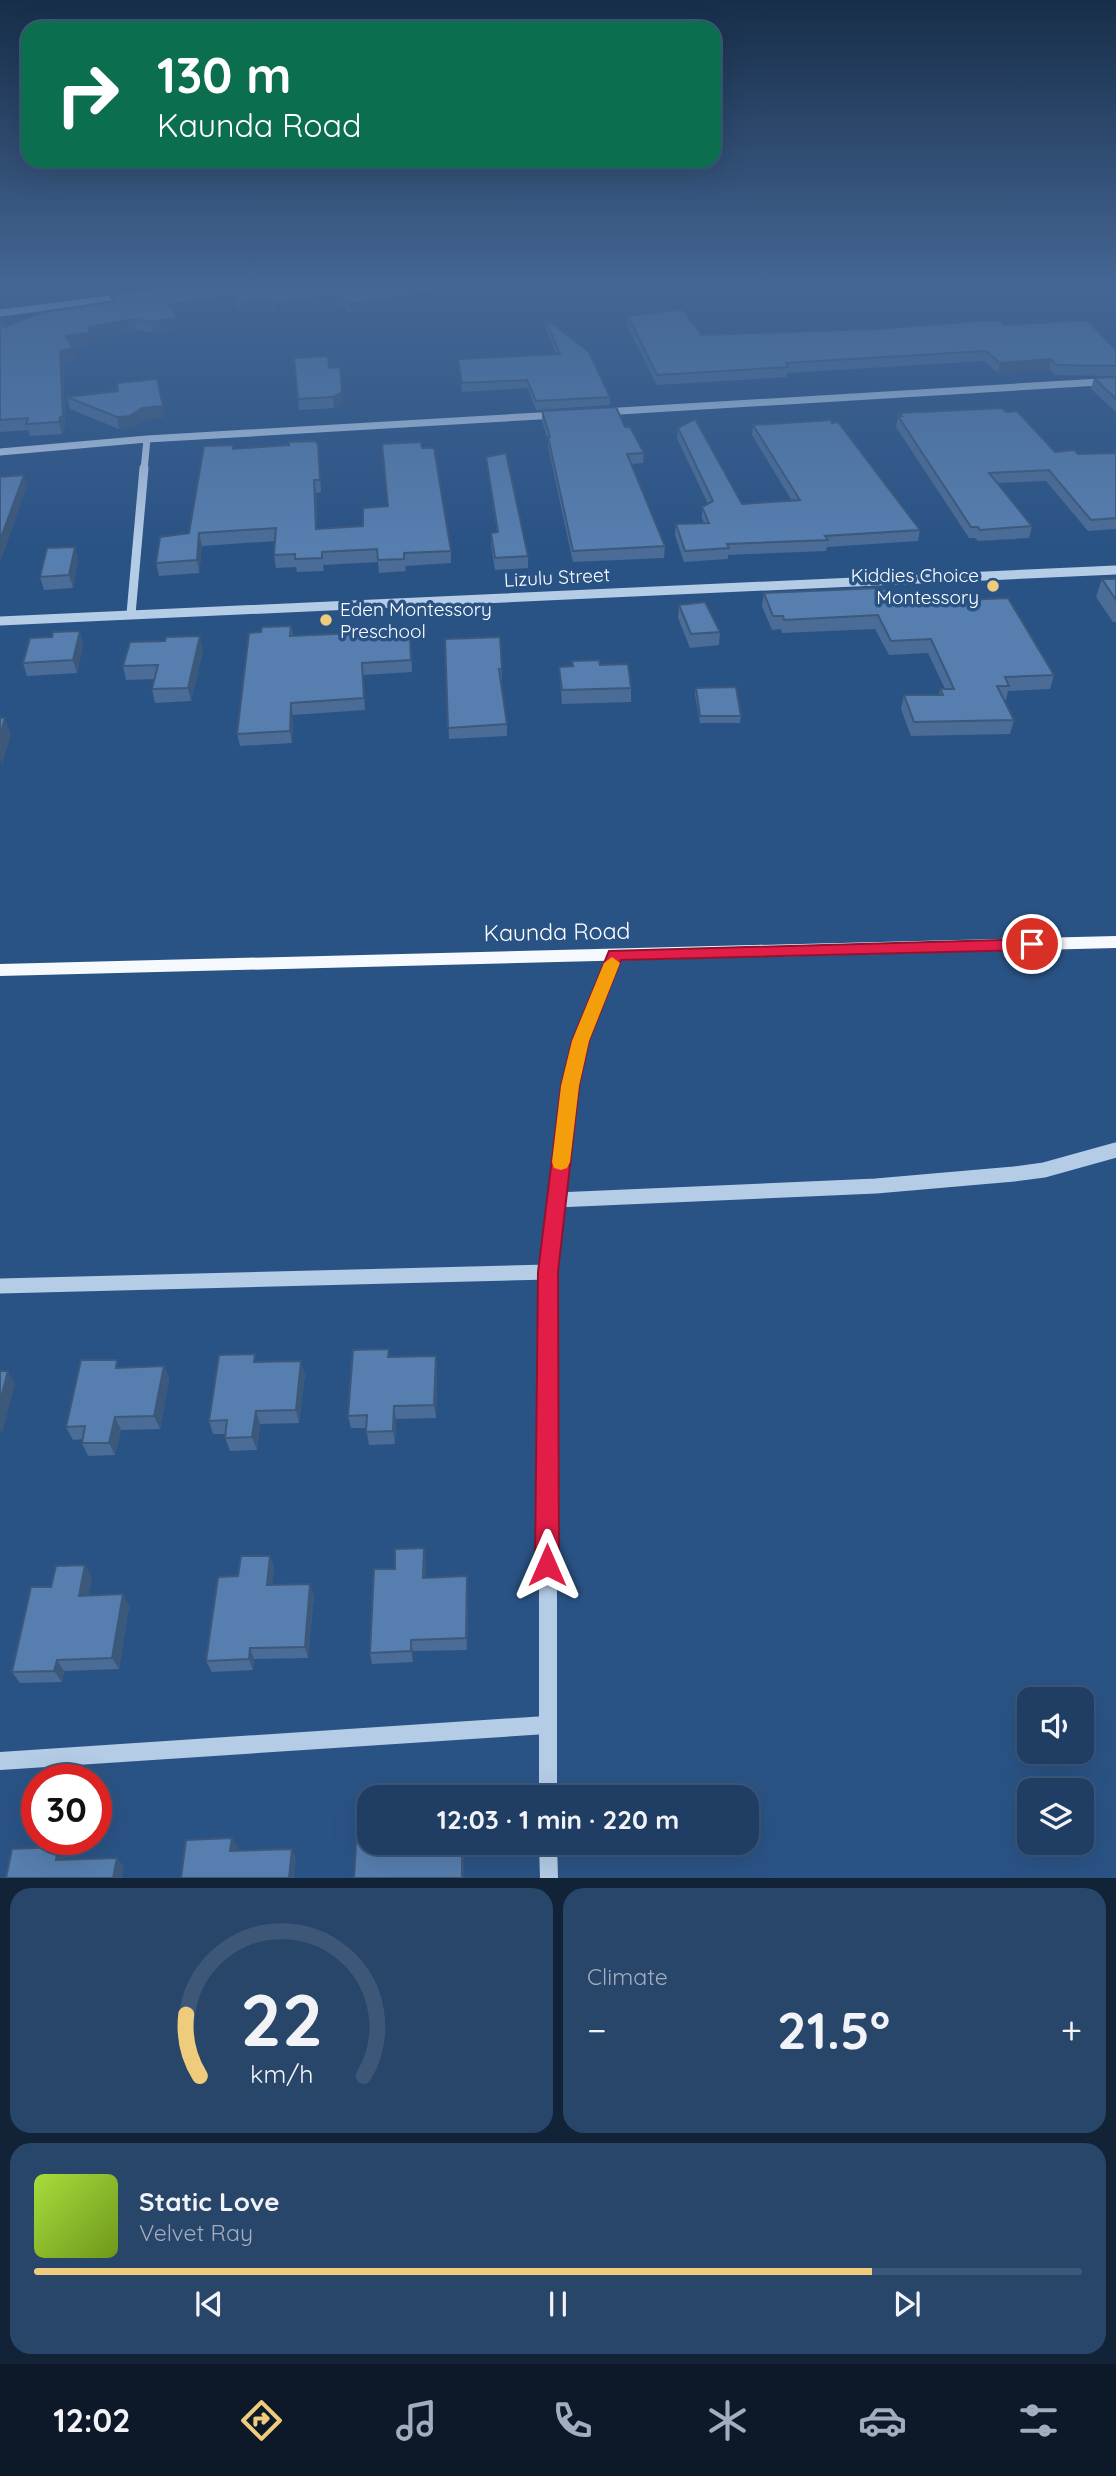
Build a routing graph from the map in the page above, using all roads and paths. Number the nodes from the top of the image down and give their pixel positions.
1 (1116, 382) edge
2 (590, 413) edge
3 (562, 415) edge
4 (147, 439) junction
5 (0, 452) edge
6 (1116, 570) edge
7 (131, 614) junction
8 (0, 621) edge
9 (1116, 942) edge
10 (615, 955) junction
11 (0, 970) edge
12 (1116, 1150) edge
13 (556, 1200) junction
14 (548, 1272) junction
15 (0, 1286) edge
16 (546, 1725) junction
17 (0, 1761) edge
18 (548, 1785) edge
19 (548, 1855) edge
20 (549, 1878) edge

1 - 2 street
3 - 4 street
4 - 5 street
4 - 7 street
6 - 7 street, Lizulu Street
7 - 8 street, Lizulu Street
9 - 10 main road, Kaunda Road
10 - 11 main road, Kaunda Road
10 - 13 street
12 - 13 street
13 - 14 street
14 - 15 street
14 - 16 street
16 - 17 street
16 - 18 street
19 - 20 street

